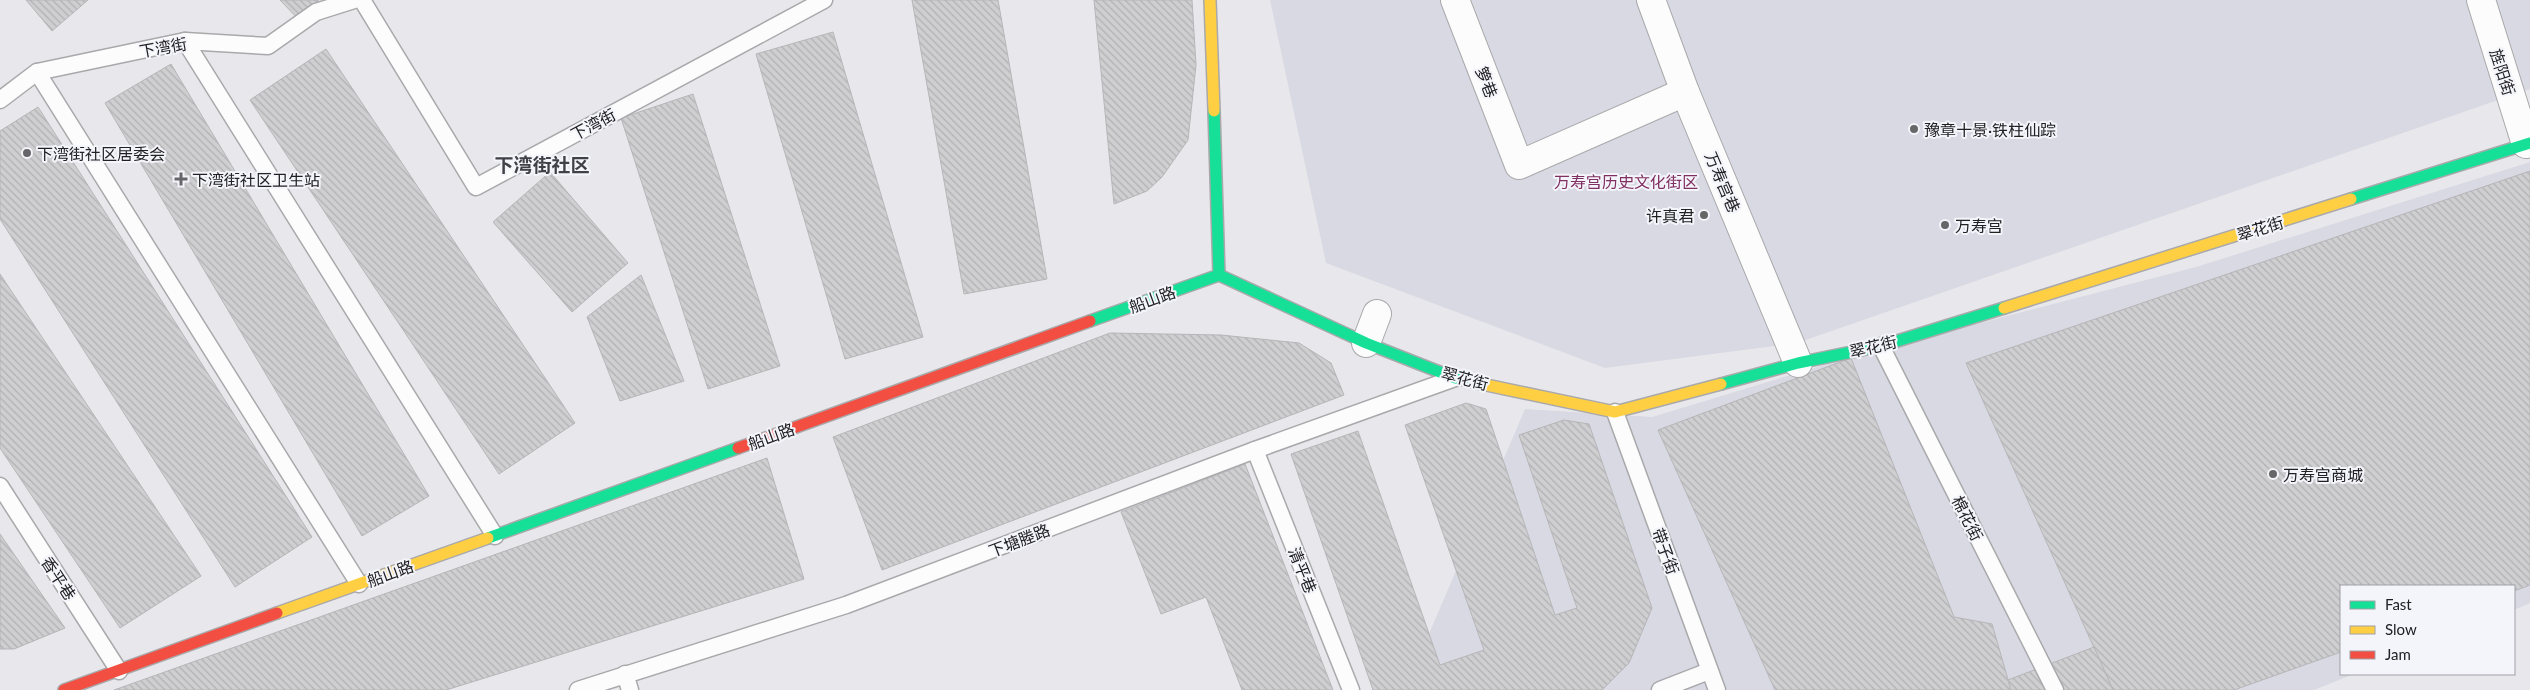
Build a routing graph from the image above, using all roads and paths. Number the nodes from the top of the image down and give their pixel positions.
1 (354, 0) edge
2 (362, 0) edge
3 (824, 0) edge
4 (1210, 0) edge
5 (1455, 0) edge
6 (1651, 0) edge
7 (2481, 0) edge
8 (185, 40) junction
9 (37, 72) junction
10 (1685, 92) junction
11 (0, 100) edge
12 (2528, 144) edge
13 (1219, 275) junction
14 (1377, 314) dead end
15 (1366, 343) junction
16 (1881, 346) junction
17 (1798, 363) junction
18 (1455, 378) junction
19 (1615, 412) junction
20 (1254, 450) junction
21 (0, 486) edge
22 (495, 536) junction
23 (359, 584) junction
24 (119, 670) junction
25 (1710, 671) junction
26 (628, 682) edge
27 (64, 690) edge
28 (578, 690) edge
29 (1351, 690) edge
30 (1660, 690) edge
31 (1717, 690) edge
32 (2055, 690) edge

1 - 8 lane, 下湾街
2 - 3 lane, 下湾街
4 - 13 street
5 - 10 street, 箩巷
6 - 10 street, 万寿宫巷
7 - 12 street, 旌阳街
8 - 9 lane, 下湾街
8 - 22 lane
9 - 11 lane, 下湾街
9 - 23 lane
10 - 17 street, 万寿宫巷
12 - 16 street, 翠花街
13 - 15 street, 翠花街
13 - 22 street, 船山路
14 - 15 street
15 - 18 street, 翠花街
16 - 17 street, 翠花街
16 - 32 lane, 棉花街
17 - 19 street, 翠花街
18 - 19 street, 翠花街
18 - 20 lane, 下塘塍路
19 - 25 lane, 带子街
20 - 26 lane, 下塘塍路
20 - 29 lane, 清平巷
21 - 24 lane, 香平巷
22 - 23 street, 船山路
23 - 24 street, 船山路
24 - 27 street, 船山路
25 - 30 lane
25 - 31 lane, 带子街
26 - 28 lane, 下塘塍路

